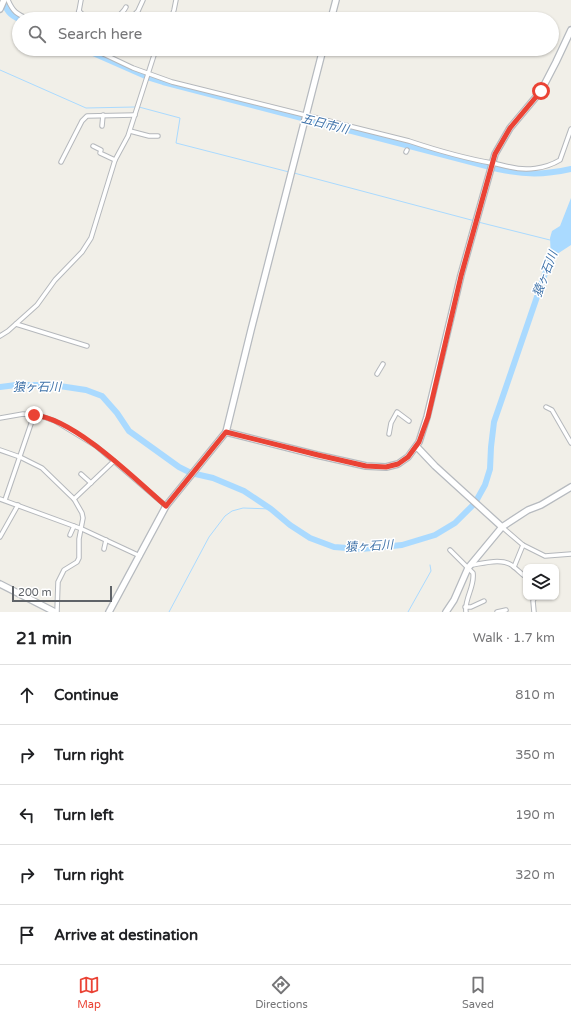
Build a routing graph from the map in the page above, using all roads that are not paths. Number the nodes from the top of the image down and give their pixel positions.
1 (4, 0) edge
2 (8, 0) edge
3 (81, 0) edge
4 (143, 0) edge
5 (176, 0) edge
6 (336, 0) edge
7 (126, 7) dead end
8 (0, 9) edge
9 (79, 11) edge
10 (14, 12) edge
11 (124, 12) edge
12 (137, 12) edge
13 (173, 12) edge
14 (333, 12) edge
15 (571, 30) edge
16 (107, 56) edge
17 (154, 56) edge
18 (321, 56) edge
19 (149, 74) junction
20 (103, 115) junction
21 (135, 115) junction
22 (307, 115) junction
23 (102, 126) dead end
24 (571, 129) edge
25 (130, 131) junction
26 (158, 136) dead end
27 (93, 146) dead end
28 (115, 160) junction
29 (61, 162) dead end
30 (492, 164) junction
31 (16, 324) junction
32 (0, 336) edge
33 (87, 346) dead end
34 (383, 364) dead end
35 (377, 374) dead end
36 (546, 407) dead end
37 (34, 415) junction
38 (0, 418) edge
39 (409, 422) dead end
40 (226, 432) junction
41 (389, 434) dead end
42 (571, 443) edge
43 (416, 448) junction
44 (0, 450) edge
45 (20, 456) junction
46 (114, 461) junction
47 (81, 474) dead end
48 (89, 484) junction
49 (571, 487) edge
50 (91, 490) dead end
51 (0, 499) edge
52 (74, 499) junction
53 (5, 500) junction
54 (18, 505) junction
55 (166, 506) junction
56 (74, 526) junction
57 (502, 527) junction
58 (82, 529) junction
59 (70, 535) dead end
60 (0, 538) edge
61 (106, 540) junction
62 (524, 545) junction
63 (104, 549) dead end
64 (450, 550) dead end
65 (571, 554) edge
66 (140, 556) junction
67 (469, 567) junction
68 (514, 567) junction
69 (523, 576) edge
70 (0, 584) edge
71 (534, 600) edge
72 (484, 601) dead end
73 (465, 607) junction
74 (506, 610) dead end
75 (56, 612) edge
76 (109, 612) edge
77 (446, 612) edge
78 (466, 612) edge
79 (497, 612) edge
80 (534, 612) edge

1 - 8 street
2 - 10 street
3 - 9 street
4 - 12 street
5 - 13 street
6 - 14 street
7 - 11 street
15 - 30 street
16 - 19 street
17 - 19 street
18 - 22 street
19 - 21 street
19 - 22 street
20 - 21 street
20 - 23 street
20 - 29 street
21 - 25 street
22 - 30 street
22 - 40 street
24 - 30 street
25 - 26 street
25 - 28 street
27 - 28 street
28 - 31 street
30 - 43 street
31 - 32 street
31 - 33 street
34 - 35 street
36 - 42 street
37 - 38 street
37 - 45 street
37 - 46 street
39 - 41 street
40 - 43 street
40 - 55 street
43 - 57 street
44 - 45 street
45 - 52 street
45 - 53 street
46 - 48 street
46 - 55 street
47 - 48 street
48 - 50 street
48 - 52 street
49 - 57 street
51 - 53 street
52 - 58 street
53 - 54 street
54 - 56 street
54 - 60 street
55 - 66 street
56 - 58 street
56 - 59 street
57 - 62 street
57 - 67 street
58 - 61 street
58 - 75 street
61 - 63 street
61 - 66 street
62 - 65 street
62 - 68 street
64 - 67 street
66 - 76 street
67 - 68 street
67 - 73 street
67 - 77 street
68 - 69 street
70 - 75 street
71 - 80 street
72 - 73 street
73 - 78 street
74 - 79 street

